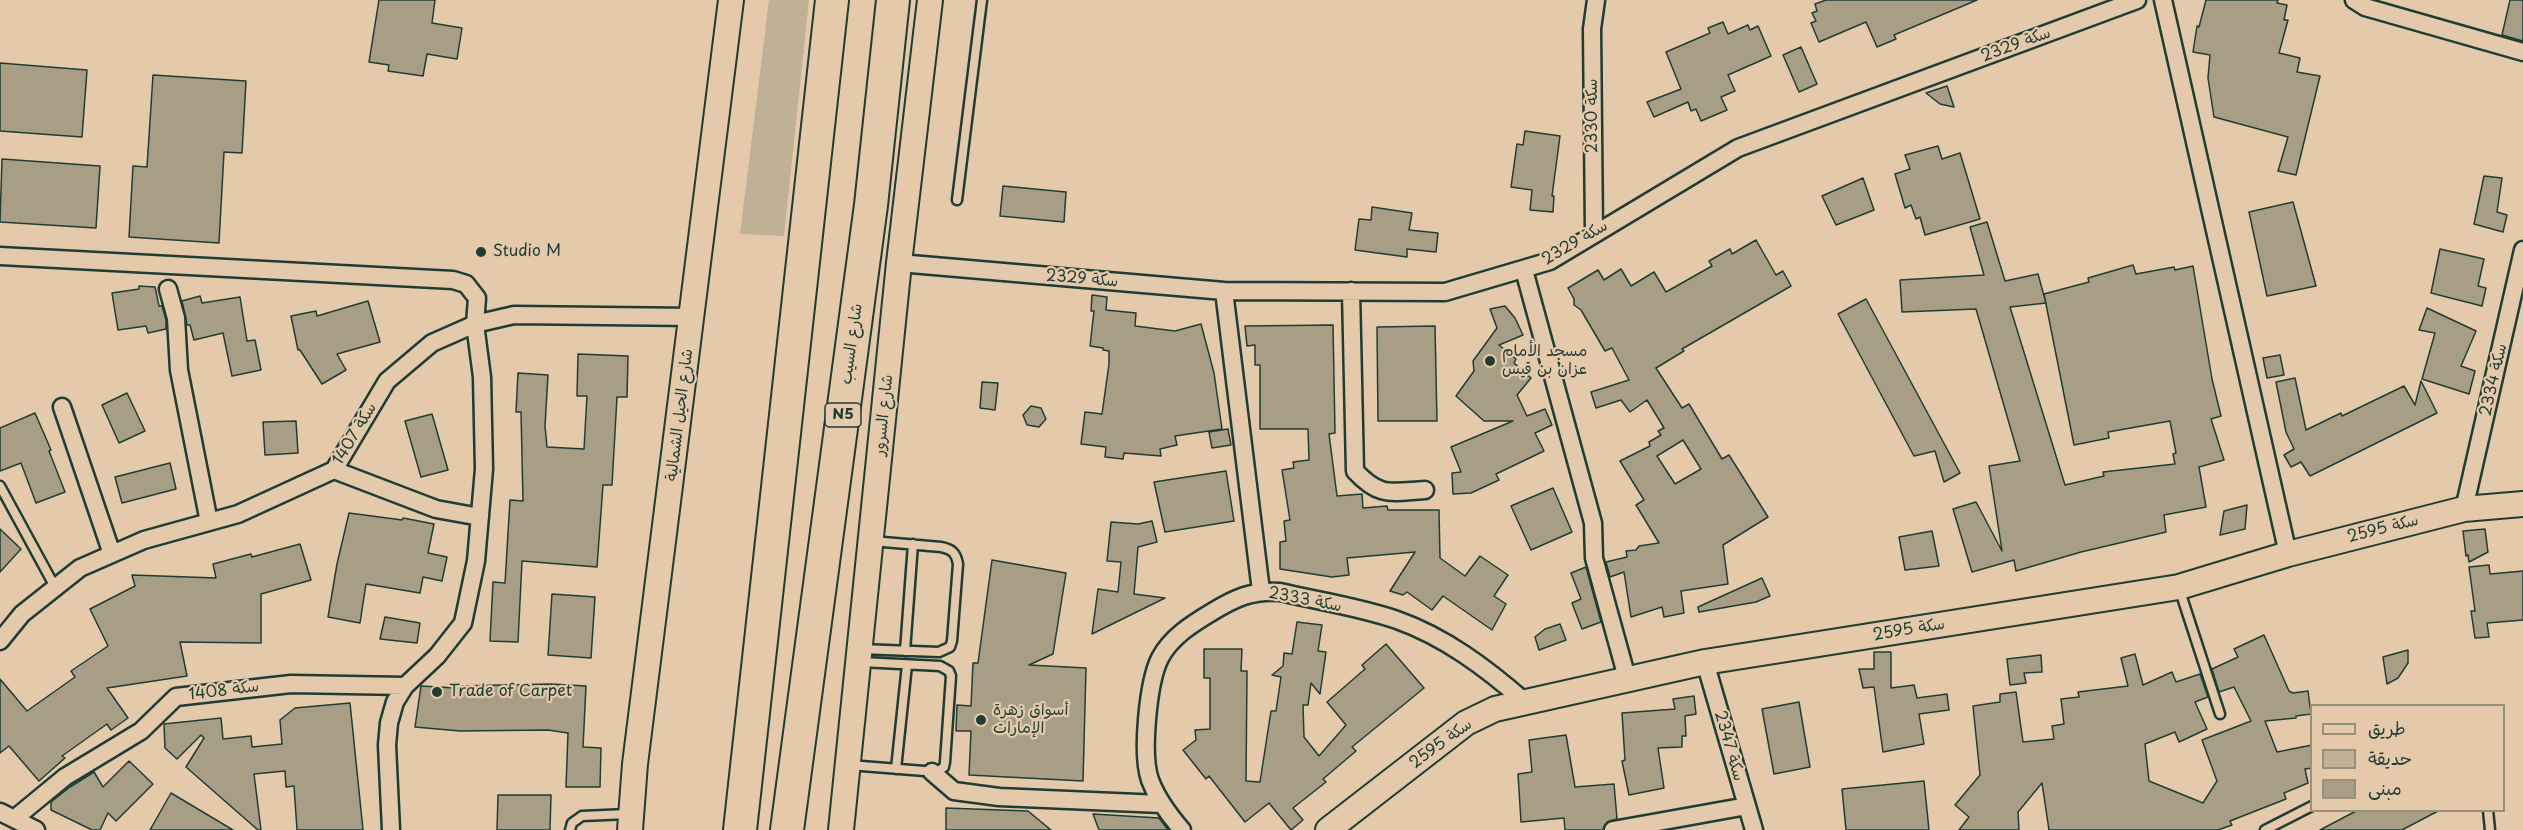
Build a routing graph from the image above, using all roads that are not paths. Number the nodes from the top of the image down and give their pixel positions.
1 (731, 0) edge
2 (832, 0) edge
3 (893, 0) edge
4 (930, 0) edge
5 (982, 0) edge
6 (1596, 0) edge
7 (2137, 0) edge
8 (2163, 0) edge
9 (2354, 0) edge
10 (2523, 52) edge
11 (957, 200) dead end
12 (1594, 232) junction
13 (2523, 250) edge
14 (0, 256) edge
15 (899, 263) junction
16 (1524, 270) junction
17 (168, 289) dead end
18 (1224, 291) junction
19 (1351, 291) junction
20 (693, 317) junction
21 (475, 324) junction
22 (62, 407) dead end
23 (334, 470) junction
24 (0, 486) edge
25 (1425, 490) dead end
26 (2523, 504) edge
27 (2464, 509) junction
28 (480, 517) junction
29 (209, 522) junction
30 (871, 541) junction
31 (913, 544) junction
32 (112, 554) junction
33 (2288, 554) junction
34 (55, 587) junction
35 (2179, 587) junction
36 (1261, 591) junction
37 (0, 641) edge
38 (905, 651) junction
39 (859, 656) junction
40 (1705, 662) junction
41 (907, 665) junction
42 (1627, 678) junction
43 (405, 686) junction
44 (1524, 701) junction
45 (2220, 714) dead end
46 (848, 765) junction
47 (896, 769) junction
48 (932, 772) junction
49 (1161, 804) junction
50 (1747, 806) junction
51 (2310, 807) edge
52 (2488, 812) edge
53 (7, 815) edge
54 (631, 822) edge
55 (36, 830) edge
56 (392, 830) edge
57 (570, 830) edge
58 (740, 830) edge
59 (787, 830) edge
60 (841, 830) edge
61 (1182, 830) edge
62 (1328, 830) edge
63 (1613, 830) edge
64 (1754, 830) edge
65 (2265, 830) edge
66 (2490, 830) edge

1 - 20 street, شارع الحيل الشمالية
2 - 58 highway
3 - 59 highway, شارع السيب / N5
4 - 15 street, شارع السرور
5 - 11 lane
6 - 12 street, سكة 2330
7 - 12 street, سكة 2329
8 - 33 street
9 - 10 street
12 - 16 street, سكة 2329
13 - 27 street, سكة 2334
14 - 21 street
15 - 18 street, سكة 2329
15 - 30 street, شارع السرور
16 - 19 street, سكة 2329
16 - 42 street
17 - 29 street
18 - 19 street, سكة 2329
18 - 36 street
19 - 25 street
20 - 21 street, سكة 1407
20 - 54 street, شارع الحيل الشمالية
21 - 23 street, سكة 1407
21 - 28 street
22 - 32 street
23 - 28 street
23 - 29 street, سكة 1407
24 - 34 lane
26 - 27 street, سكة 2595
27 - 33 street, سكة 2595
28 - 43 street
29 - 32 street, سكة 1407
30 - 31 lane
30 - 39 street, شارع السرور
31 - 38 lane
31 - 38 lane
32 - 34 street, سكة 1407
33 - 35 street, سكة 2595
34 - 37 street, سكة 1407
35 - 40 street, سكة 2595
35 - 45 lane
36 - 44 street, سكة 2333
36 - 49 street, سكة 2333
38 - 39 lane
39 - 41 lane
39 - 46 street, شارع السرور
40 - 42 street, سكة 2595
40 - 50 street, سكة 2347
41 - 47 lane
41 - 48 lane
42 - 44 street, سكة 2595
43 - 53 street, سكة 1408
43 - 56 street
44 - 62 street, سكة 2595
46 - 47 lane
46 - 60 street, شارع السرور
47 - 48 lane
48 - 49 street
49 - 61 street, سكة 2333
50 - 63 street
50 - 64 street, سكة 2347
51 - 65 lane
52 - 66 lane
53 - 55 street
54 - 57 lane

